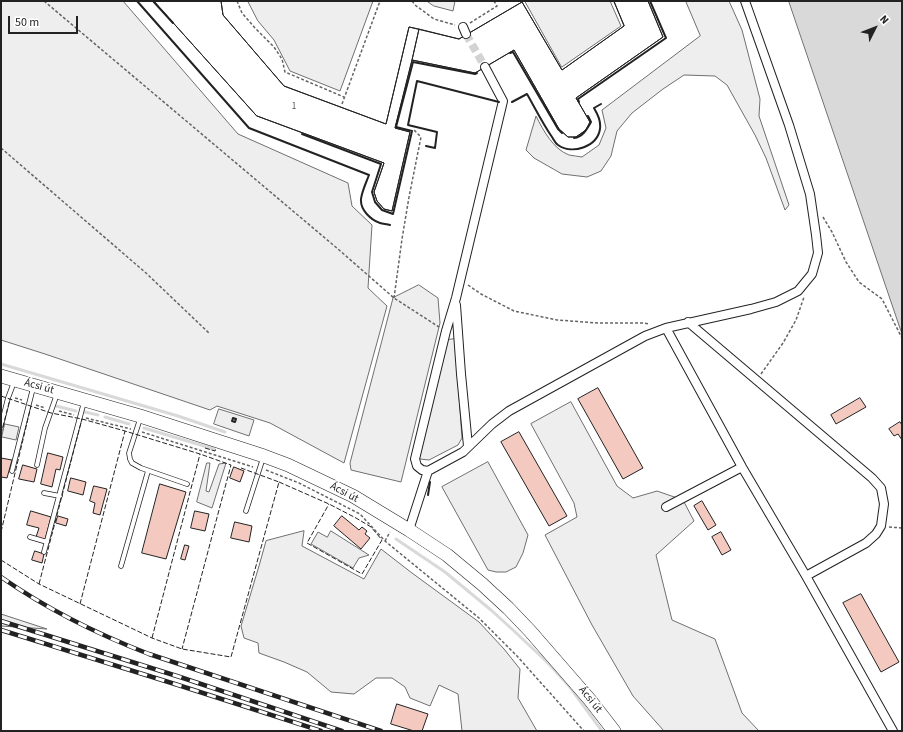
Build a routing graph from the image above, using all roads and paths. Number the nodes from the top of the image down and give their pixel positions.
1 (44, 1) edge
2 (237, 1) edge
3 (380, 1) edge
4 (412, 1) edge
5 (494, 1) edge
6 (745, 1) edge
7 (485, 67) tunnel mouth
8 (344, 97) junction
9 (342, 104) dead end
10 (414, 130) dead end
11 (1, 148) edge
12 (821, 213) dead end
13 (460, 279) junction
14 (806, 293) dead end
15 (394, 298) junction
16 (456, 298) junction
17 (688, 322) junction
18 (666, 328) junction
19 (446, 331) junction
20 (210, 334) dead end
21 (902, 338) edge
22 (459, 339) junction
23 (444, 340) junction
24 (1, 376) edge
25 (15, 380) junction
26 (757, 380) junction
27 (34, 385) junction
28 (57, 392) junction
29 (9, 395) junction
30 (84, 400) junction
31 (29, 403) junction
32 (52, 410) junction
33 (80, 416) junction
34 (140, 416) junction
35 (1, 426) edge
36 (136, 430) junction
37 (468, 446) junction
38 (264, 456) junction
39 (37, 465) dead end
40 (742, 467) junction
41 (259, 469) junction
42 (12, 471) dead end
43 (148, 471) junction
44 (428, 471) junction
45 (187, 484) dead end
46 (44, 493) dead end
47 (60, 496) junction
48 (666, 507) dead end
49 (246, 511) dead end
50 (881, 526) junction
51 (902, 528) edge
52 (409, 530) junction
53 (30, 537) dead end
54 (47, 542) junction
55 (44, 552) dead end
56 (121, 566) dead end
57 (806, 576) junction
58 (584, 731) edge
59 (614, 731) edge
60 (893, 731) edge

1 - 15 path
2 - 8 path
3 - 8 path
4 - 5 path
6 - 17 street
7 - 13 street
8 - 9 path
10 - 15 path
11 - 20 path
12 - 21 path
13 - 16 street
13 - 18 path
14 - 26 path
15 - 19 path
16 - 19 street
16 - 22 street
17 - 18 street
17 - 26 street
18 - 37 street
18 - 40 street
19 - 23 street
22 - 23 street
22 - 37 street
23 - 44 street
24 - 25 main road, Ácsi út
25 - 27 main road, Ácsi út
25 - 29 lane
26 - 50 street
27 - 28 main road, Ácsi út
27 - 31 lane
28 - 30 main road, Ácsi út
28 - 32 lane
29 - 31 path
29 - 35 lane
30 - 33 lane
30 - 34 main road, Ácsi út
31 - 32 path
31 - 42 lane
32 - 33 path
32 - 39 lane
33 - 36 path
33 - 47 lane
34 - 36 lane
34 - 38 main road, Ácsi út
36 - 41 path
36 - 43 lane
37 - 44 street
38 - 41 lane
38 - 52 main road, Ácsi út
40 - 48 street
40 - 57 street
41 - 49 lane
41 - 58 path
43 - 45 lane
43 - 56 lane
44 - 52 street
46 - 47 lane
47 - 54 lane
50 - 51 path
50 - 57 street
52 - 59 main road, Ácsi út
53 - 54 lane
54 - 55 lane
57 - 60 street

